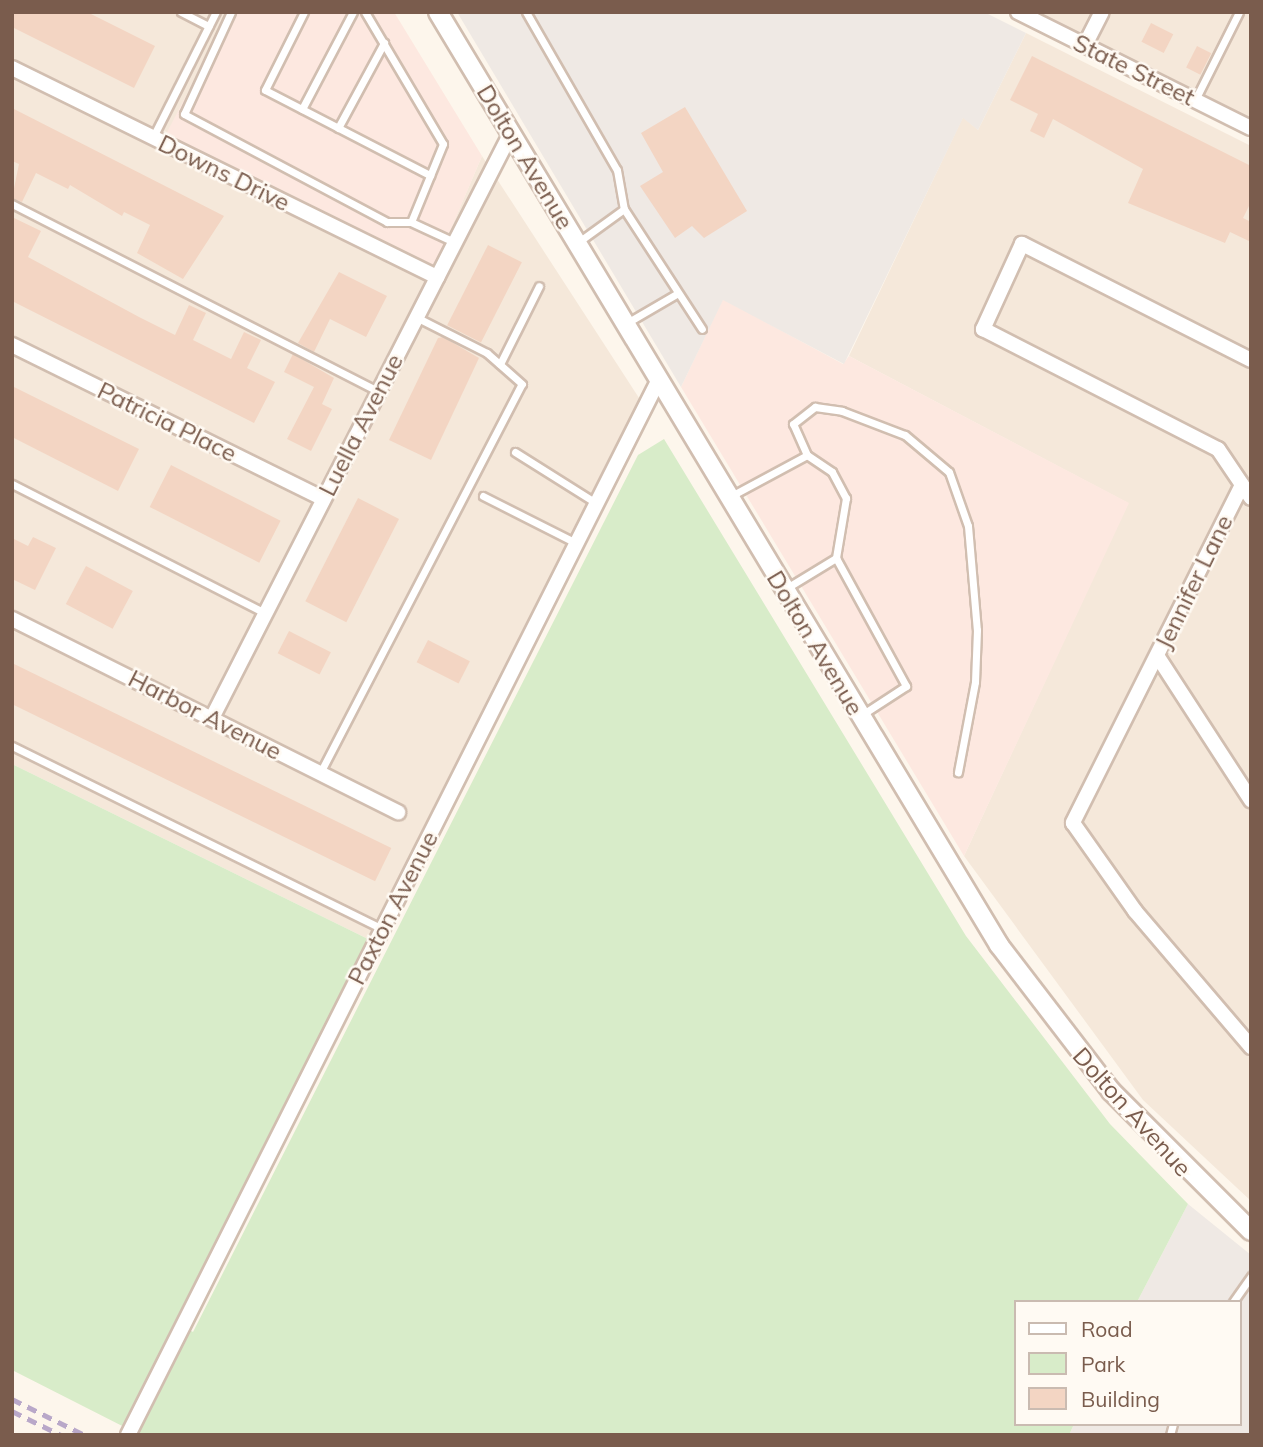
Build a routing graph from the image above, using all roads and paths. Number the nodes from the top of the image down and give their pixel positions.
1 (181, 12) edge
2 (216, 12) edge
3 (231, 12) edge
4 (304, 12) edge
5 (353, 12) edge
6 (365, 12) edge
7 (438, 12) edge
8 (527, 12) edge
9 (1018, 12) edge
10 (1102, 12) edge
11 (1239, 12) edge
12 (209, 26) junction
13 (384, 43) junction
14 (1085, 46) junction
15 (12, 68) edge
16 (1195, 100) junction
17 (302, 109) junction
18 (338, 128) junction
19 (1251, 128) edge
20 (510, 133) junction
21 (153, 138) junction
22 (430, 175) junction
23 (12, 204) edge
24 (624, 209) junction
25 (411, 222) junction
26 (454, 242) junction
27 (576, 243) junction
28 (437, 277) junction
29 (540, 286) dead end
30 (678, 293) junction
31 (416, 317) junction
32 (624, 325) junction
33 (702, 329) dead end
34 (12, 345) edge
35 (1251, 360) edge
36 (500, 365) junction
37 (658, 381) junction
38 (378, 391) junction
39 (515, 452) dead end
40 (807, 455) junction
41 (12, 484) edge
42 (1242, 485) junction
43 (483, 496) dead end
44 (728, 498) junction
45 (1251, 498) edge
46 (323, 499) junction
47 (596, 503) junction
48 (576, 543) junction
49 (836, 558) junction
50 (784, 590) junction
51 (265, 613) junction
52 (12, 619) edge
53 (1158, 657) junction
54 (859, 716) junction
55 (212, 718) junction
56 (12, 746) edge
57 (320, 772) junction
58 (958, 772) dead end
59 (1251, 800) edge
60 (398, 812) dead end
61 (383, 929) junction
62 (1251, 1048) edge
63 (1251, 1231) edge
64 (1251, 1276) edge
65 (1234, 1300) edge
66 (128, 1435) edge

1 - 12 lane
2 - 12 lane
3 - 25 lane
4 - 17 lane
5 - 17 lane
6 - 13 lane
7 - 20 street, Dolton Avenue
8 - 24 lane
9 - 14 street, State Street
10 - 14 street
11 - 16 lane
12 - 21 lane
13 - 18 lane
13 - 22 lane
14 - 16 street, State Street
15 - 21 street, Downs Drive
16 - 19 street, State Street
17 - 18 lane
18 - 22 lane
20 - 26 street, Luella Avenue
20 - 27 street, Dolton Avenue
21 - 28 street, Downs Drive
22 - 25 lane
23 - 38 lane
24 - 27 lane
24 - 30 lane
25 - 26 lane
26 - 28 street, Luella Avenue
27 - 32 street, Dolton Avenue
28 - 31 street, Luella Avenue
29 - 36 lane
30 - 32 lane
30 - 33 lane
31 - 36 lane
31 - 38 street, Luella Avenue
32 - 37 street, Dolton Avenue
34 - 46 street, Patricia Place
35 - 42 street, Jennifer Lane
36 - 57 lane
37 - 44 street, Dolton Avenue
37 - 47 street, Paxton Avenue
38 - 46 street, Luella Avenue
39 - 47 lane
40 - 44 lane
40 - 49 lane
40 - 58 lane
41 - 51 lane
42 - 45 street
42 - 53 street, Jennifer Lane
43 - 48 lane
44 - 50 street, Dolton Avenue
46 - 51 street, Luella Avenue
47 - 48 street, Paxton Avenue
48 - 61 street, Paxton Avenue
49 - 50 lane
49 - 54 lane
50 - 54 street, Dolton Avenue
51 - 55 street, Luella Avenue
52 - 55 street, Harbor Avenue
53 - 59 street
53 - 62 street, Jennifer Lane
54 - 63 street, Dolton Avenue
55 - 57 street, Harbor Avenue
56 - 61 lane
57 - 60 street, Harbor Avenue
61 - 66 street, Paxton Avenue
64 - 65 lane

